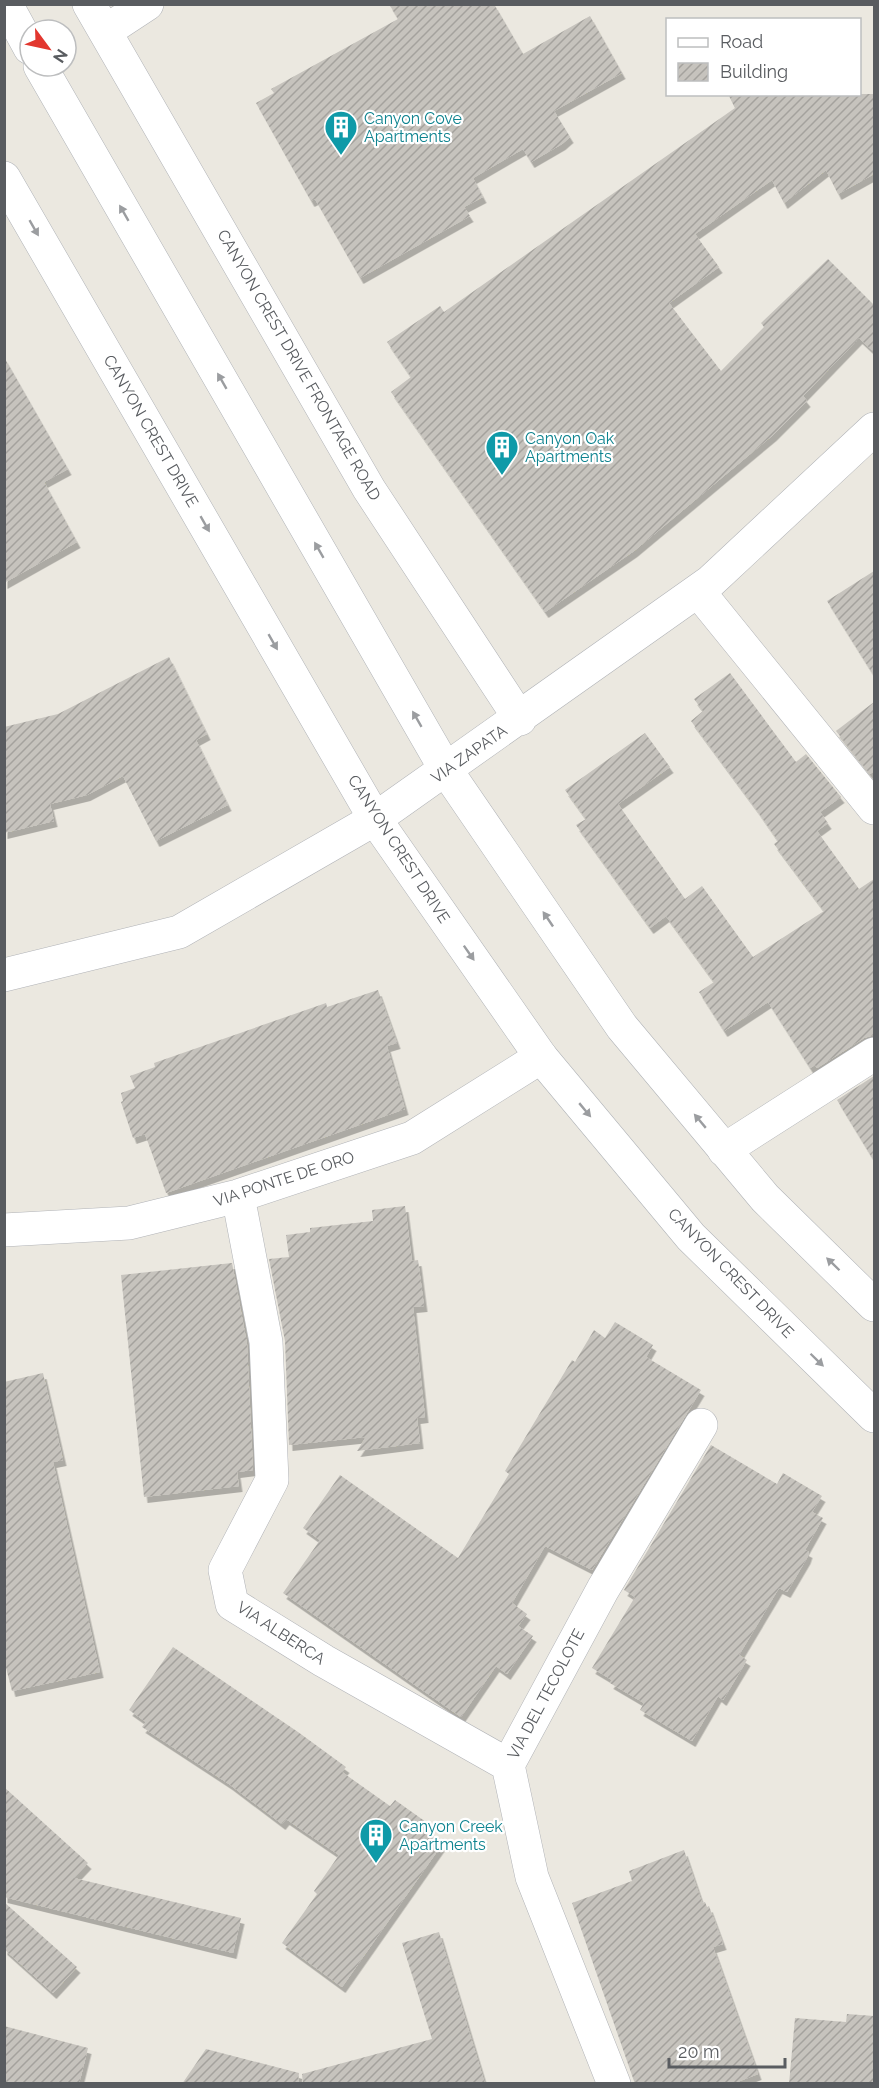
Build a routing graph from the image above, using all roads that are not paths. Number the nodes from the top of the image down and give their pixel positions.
1 (6, 4) edge
2 (147, 4) edge
3 (98, 17) edge
4 (18, 26) edge
5 (47, 78) edge
6 (4, 178) edge
7 (874, 429) edge
8 (698, 591) junction
9 (520, 719) junction
10 (446, 770) junction
11 (874, 808) edge
12 (375, 819) junction
13 (4, 975) edge
14 (874, 1054) edge
15 (541, 1057) junction
16 (724, 1150) junction
17 (238, 1196) junction
18 (4, 1230) edge
19 (874, 1305) edge
20 (874, 1416) edge
21 (701, 1425) dead end
22 (508, 1765) junction
23 (614, 2084) edge

1 - 4 street
2 - 3 street
3 - 9 street, CANYON CREST DRIVE FRONTAGE ROAD
10 -> 5 street
6 -> 12 street, CANYON CREST DRIVE
7 - 8 street, VIA ZAPATA
8 - 9 street, VIA ZAPATA
8 - 11 street
9 - 10 street, VIA ZAPATA
10 - 12 street, VIA ZAPATA
16 -> 10 street
12 - 13 street, VIA ZAPATA
12 -> 15 street, CANYON CREST DRIVE
14 - 16 street
15 - 17 street, VIA PONTE DE ORO
15 -> 20 street, CANYON CREST DRIVE
19 -> 16 street
17 - 18 street, VIA PONTE DE ORO
17 - 22 street, VIA ALBERCA
21 - 22 street, VIA DEL TECOLOTE
22 - 23 street, VIA DEL TECOLOTE

